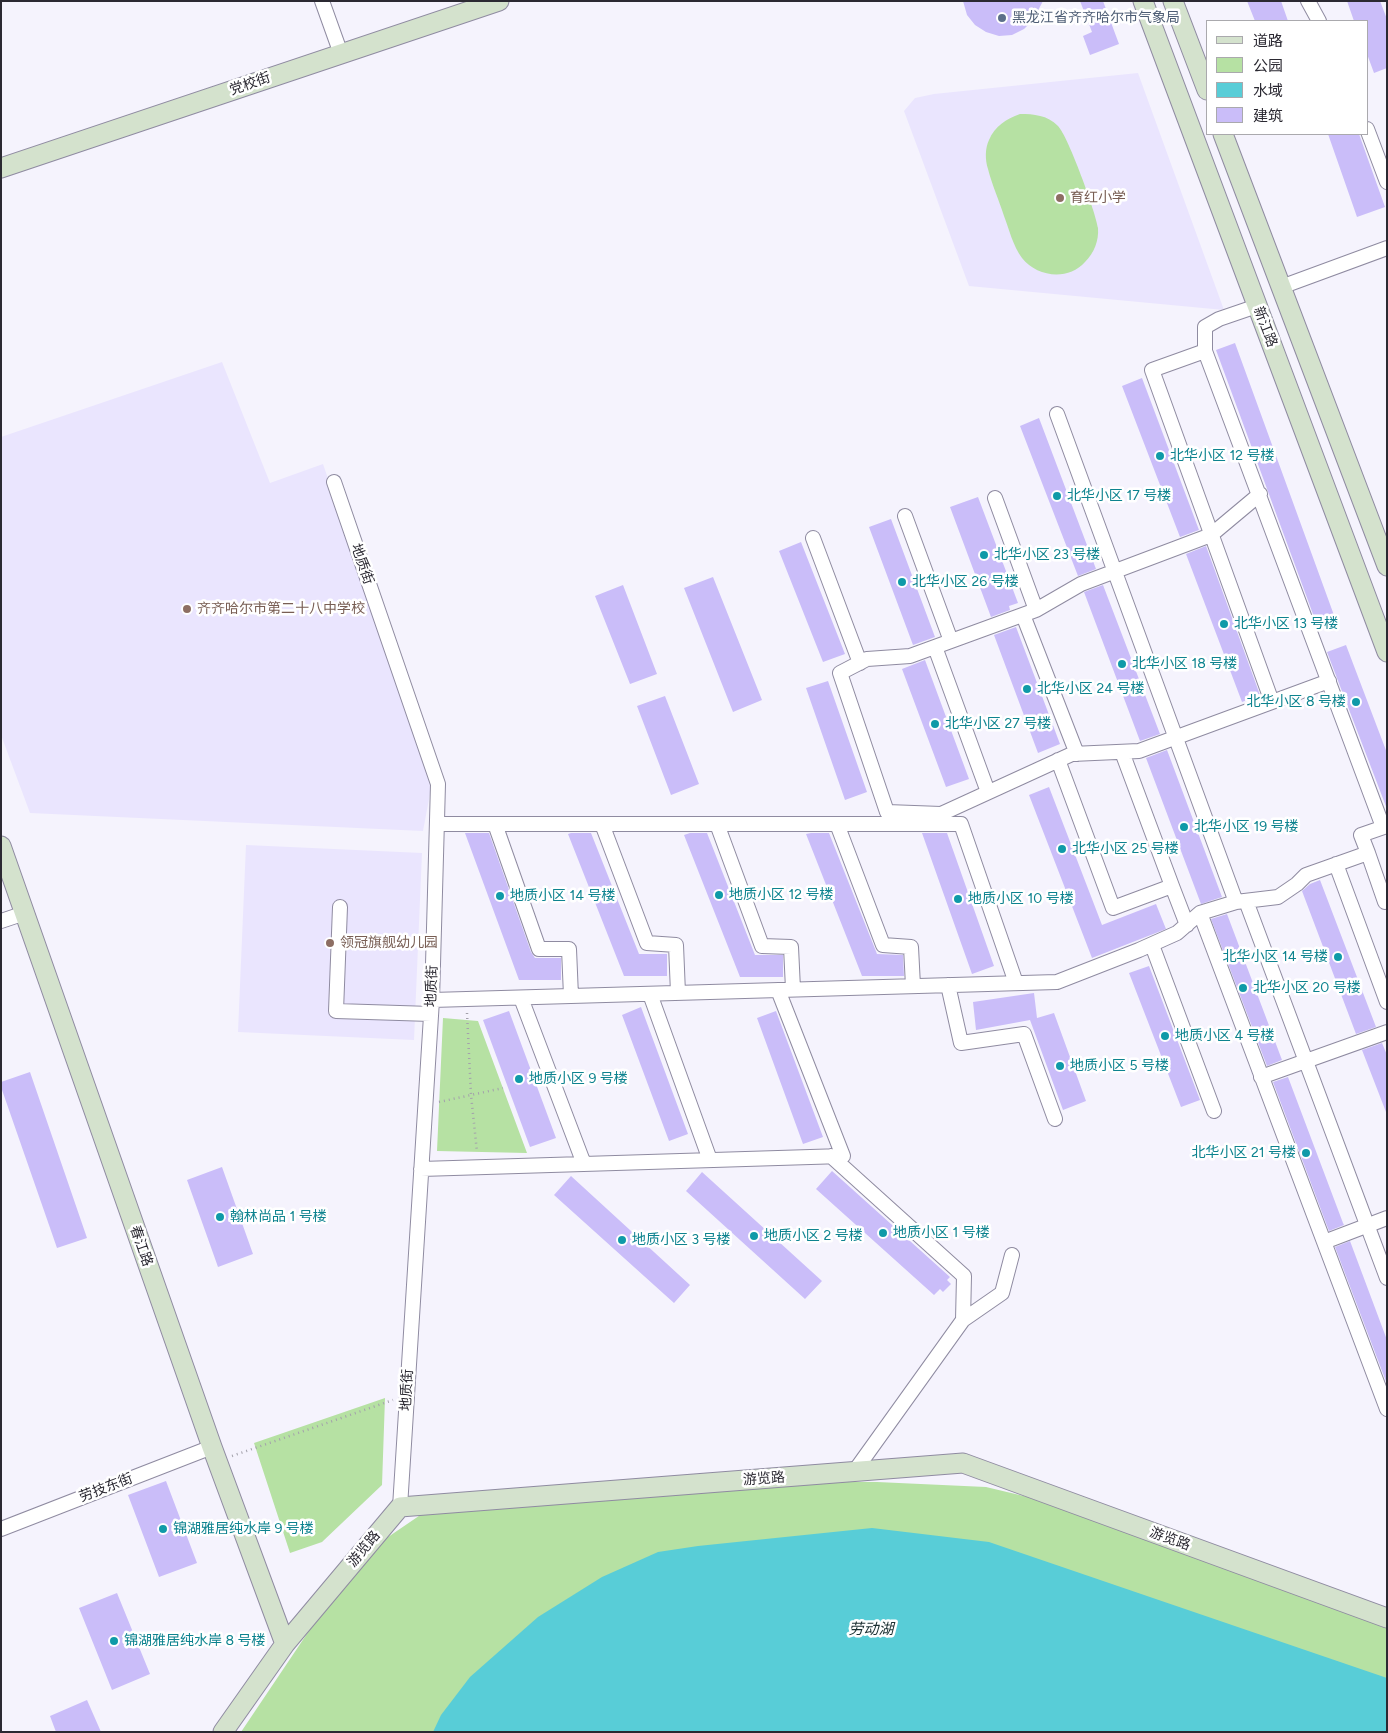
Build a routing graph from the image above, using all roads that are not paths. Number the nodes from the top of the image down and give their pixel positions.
1 (322, 1) edge
2 (499, 1) edge
3 (1144, 1) edge
4 (1173, 1) edge
5 (1308, 1) edge
6 (1318, 20) edge
7 (341, 54) junction
8 (1206, 87) edge
9 (1368, 132) edge
10 (1223, 135) edge
11 (1, 168) edge
12 (1387, 182) edge
13 (1387, 248) edge
14 (1281, 287) junction
15 (1258, 306) junction
16 (1205, 351) junction
17 (1057, 414) dead end
18 (334, 482) dead end
19 (1260, 494) junction
20 (995, 498) dead end
21 (905, 516) dead end
22 (1211, 535) junction
23 (813, 538) dead end
24 (1387, 566) edge
25 (1114, 572) junction
26 (1029, 612) junction
27 (951, 641) junction
28 (935, 647) junction
29 (1387, 652) edge
30 (860, 663) junction
31 (1328, 681) junction
32 (1272, 702) junction
33 (1175, 738) junction
34 (1122, 752) junction
35 (1077, 754) junction
36 (1058, 760) junction
37 (988, 792) junction
38 (437, 824) junction
39 (495, 824) junction
40 (602, 824) junction
41 (717, 824) junction
42 (837, 824) junction
43 (1385, 826) edge
44 (1, 846) edge
45 (1368, 853) junction
46 (1336, 864) junction
47 (1172, 886) junction
48 (1387, 901) edge
49 (1241, 902) junction
50 (340, 907) dead end
51 (25, 913) junction
52 (1200, 914) junction
53 (1, 922) edge
54 (1187, 924) junction
55 (1152, 945) junction
56 (1016, 983) junction
57 (948, 985) junction
58 (913, 986) junction
59 (778, 990) junction
60 (794, 990) junction
61 (678, 993) junction
62 (650, 994) junction
63 (571, 996) junction
64 (521, 998) junction
65 (1387, 1002) edge
66 (431, 1007) junction
67 (1387, 1032) edge
68 (1306, 1062) junction
69 (1262, 1077) junction
70 (1214, 1111) dead end
71 (1055, 1119) dead end
72 (831, 1156) junction
73 (710, 1160) junction
74 (584, 1164) junction
75 (421, 1168) junction
76 (1387, 1218) edge
77 (1367, 1225) junction
78 (1324, 1242) junction
79 (1012, 1255) dead end
80 (1387, 1278) edge
81 (963, 1320) junction
82 (1387, 1409) edge
83 (214, 1454) junction
84 (854, 1472) junction
85 (400, 1507) junction
86 (1, 1529) edge
87 (1387, 1618) edge
88 (285, 1644) junction
89 (223, 1732) edge

1 - 7 street
2 - 7 main road, 党校街
3 - 15 main road, 新江路
4 - 8 main road
5 - 6 street
7 - 11 main road, 党校街
9 - 12 street
10 - 14 main road
13 - 14 street
14 - 24 main road
15 - 16 street
15 - 29 main road, 新江路
16 - 19 street
16 - 22 street
17 - 25 street
18 - 38 street, 地质街
19 - 22 street
19 - 31 street
20 - 26 street
21 - 27 street
22 - 25 street
22 - 32 street
23 - 30 street
25 - 26 street
25 - 33 street
26 - 27 street
26 - 35 street
27 - 28 street
28 - 30 street
28 - 37 street
30 - 37 street
31 - 32 street
31 - 43 street
32 - 33 street
33 - 34 street
33 - 49 street
34 - 35 street
34 - 47 street
35 - 36 street
36 - 37 street
36 - 47 street
38 - 39 street
38 - 66 street, 地质街
39 - 40 street
39 - 63 street
40 - 41 street
40 - 61 street
41 - 42 street
41 - 60 street
42 - 56 street
42 - 58 street
43 - 45 street
44 - 51 main road, 春江路
45 - 46 street
45 - 48 street
46 - 49 street
46 - 65 street
47 - 54 street
49 - 52 street
49 - 68 street
50 - 66 street
51 - 53 street
51 - 83 main road, 春江路
52 - 54 street
52 - 69 street
54 - 55 street
55 - 56 street
55 - 70 street
56 - 57 street
57 - 58 street
57 - 71 street
58 - 60 street
59 - 60 street
59 - 61 street
59 - 72 street
61 - 62 street
62 - 63 street
62 - 73 street
63 - 64 street
64 - 66 street
64 - 74 street
66 - 75 street, 地质街
67 - 68 street
68 - 69 street
68 - 77 street
69 - 78 street
72 - 73 street
72 - 81 street
73 - 74 street
74 - 75 street
75 - 85 street, 地质街
76 - 77 street
77 - 78 street
77 - 80 street
78 - 82 street
79 - 81 street
81 - 84 street
83 - 86 street, 劳技东街
83 - 88 main road, 春江路
84 - 85 main road, 游览路
84 - 87 main road, 游览路
85 - 88 main road, 游览路
88 - 89 main road, 游览路

